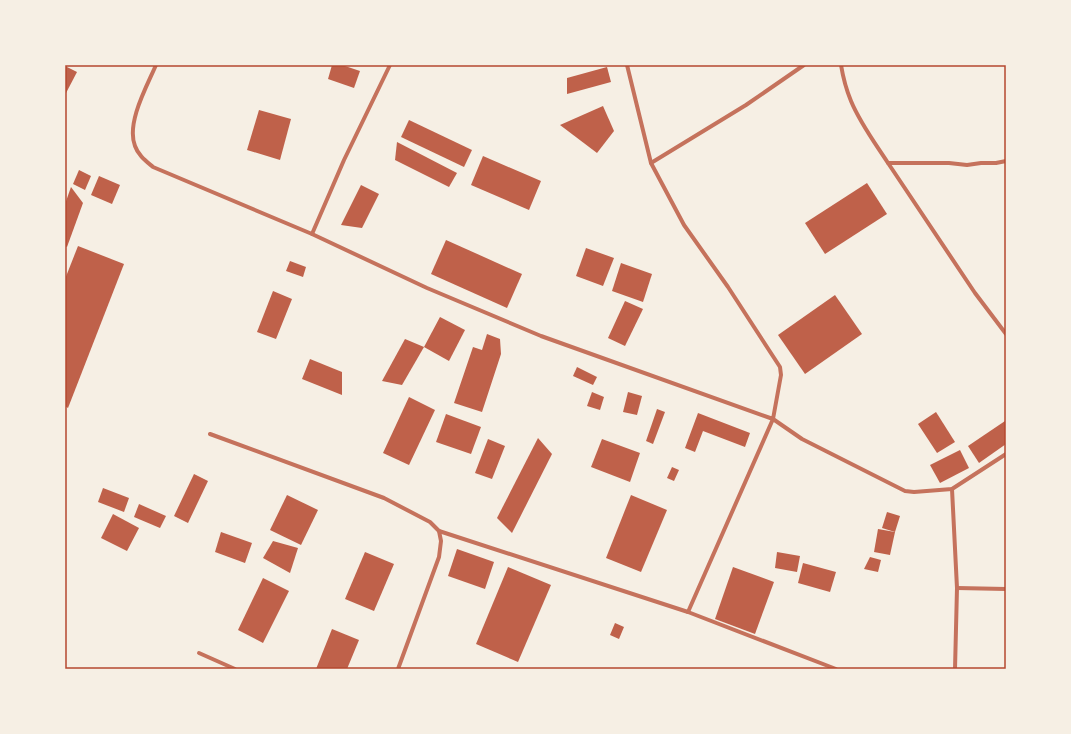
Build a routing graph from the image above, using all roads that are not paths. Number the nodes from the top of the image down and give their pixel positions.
1 (156, 65) edge
2 (390, 65) edge
3 (627, 65) edge
4 (804, 65) edge
5 (841, 65) edge
6 (1006, 161) edge
7 (651, 163) junction
8 (888, 163) junction
9 (312, 234) junction
10 (1006, 334) edge
11 (773, 419) junction
12 (210, 434) dead end
13 (1006, 454) edge
14 (952, 489) junction
15 (439, 531) junction
16 (957, 588) junction
17 (1006, 589) edge
18 (688, 612) junction
19 (198, 653) dead end
20 (235, 669) edge
21 (398, 669) edge
22 (836, 669) edge
23 (955, 669) edge

1 - 9 street
2 - 9 street
3 - 7 street
4 - 7 street
5 - 8 street
6 - 8 street
7 - 11 street
8 - 10 street
9 - 11 street
11 - 14 street
11 - 18 street
12 - 15 street
13 - 14 street
14 - 16 street
15 - 18 street
15 - 21 street
16 - 17 street
16 - 23 street
18 - 22 street
19 - 20 street

